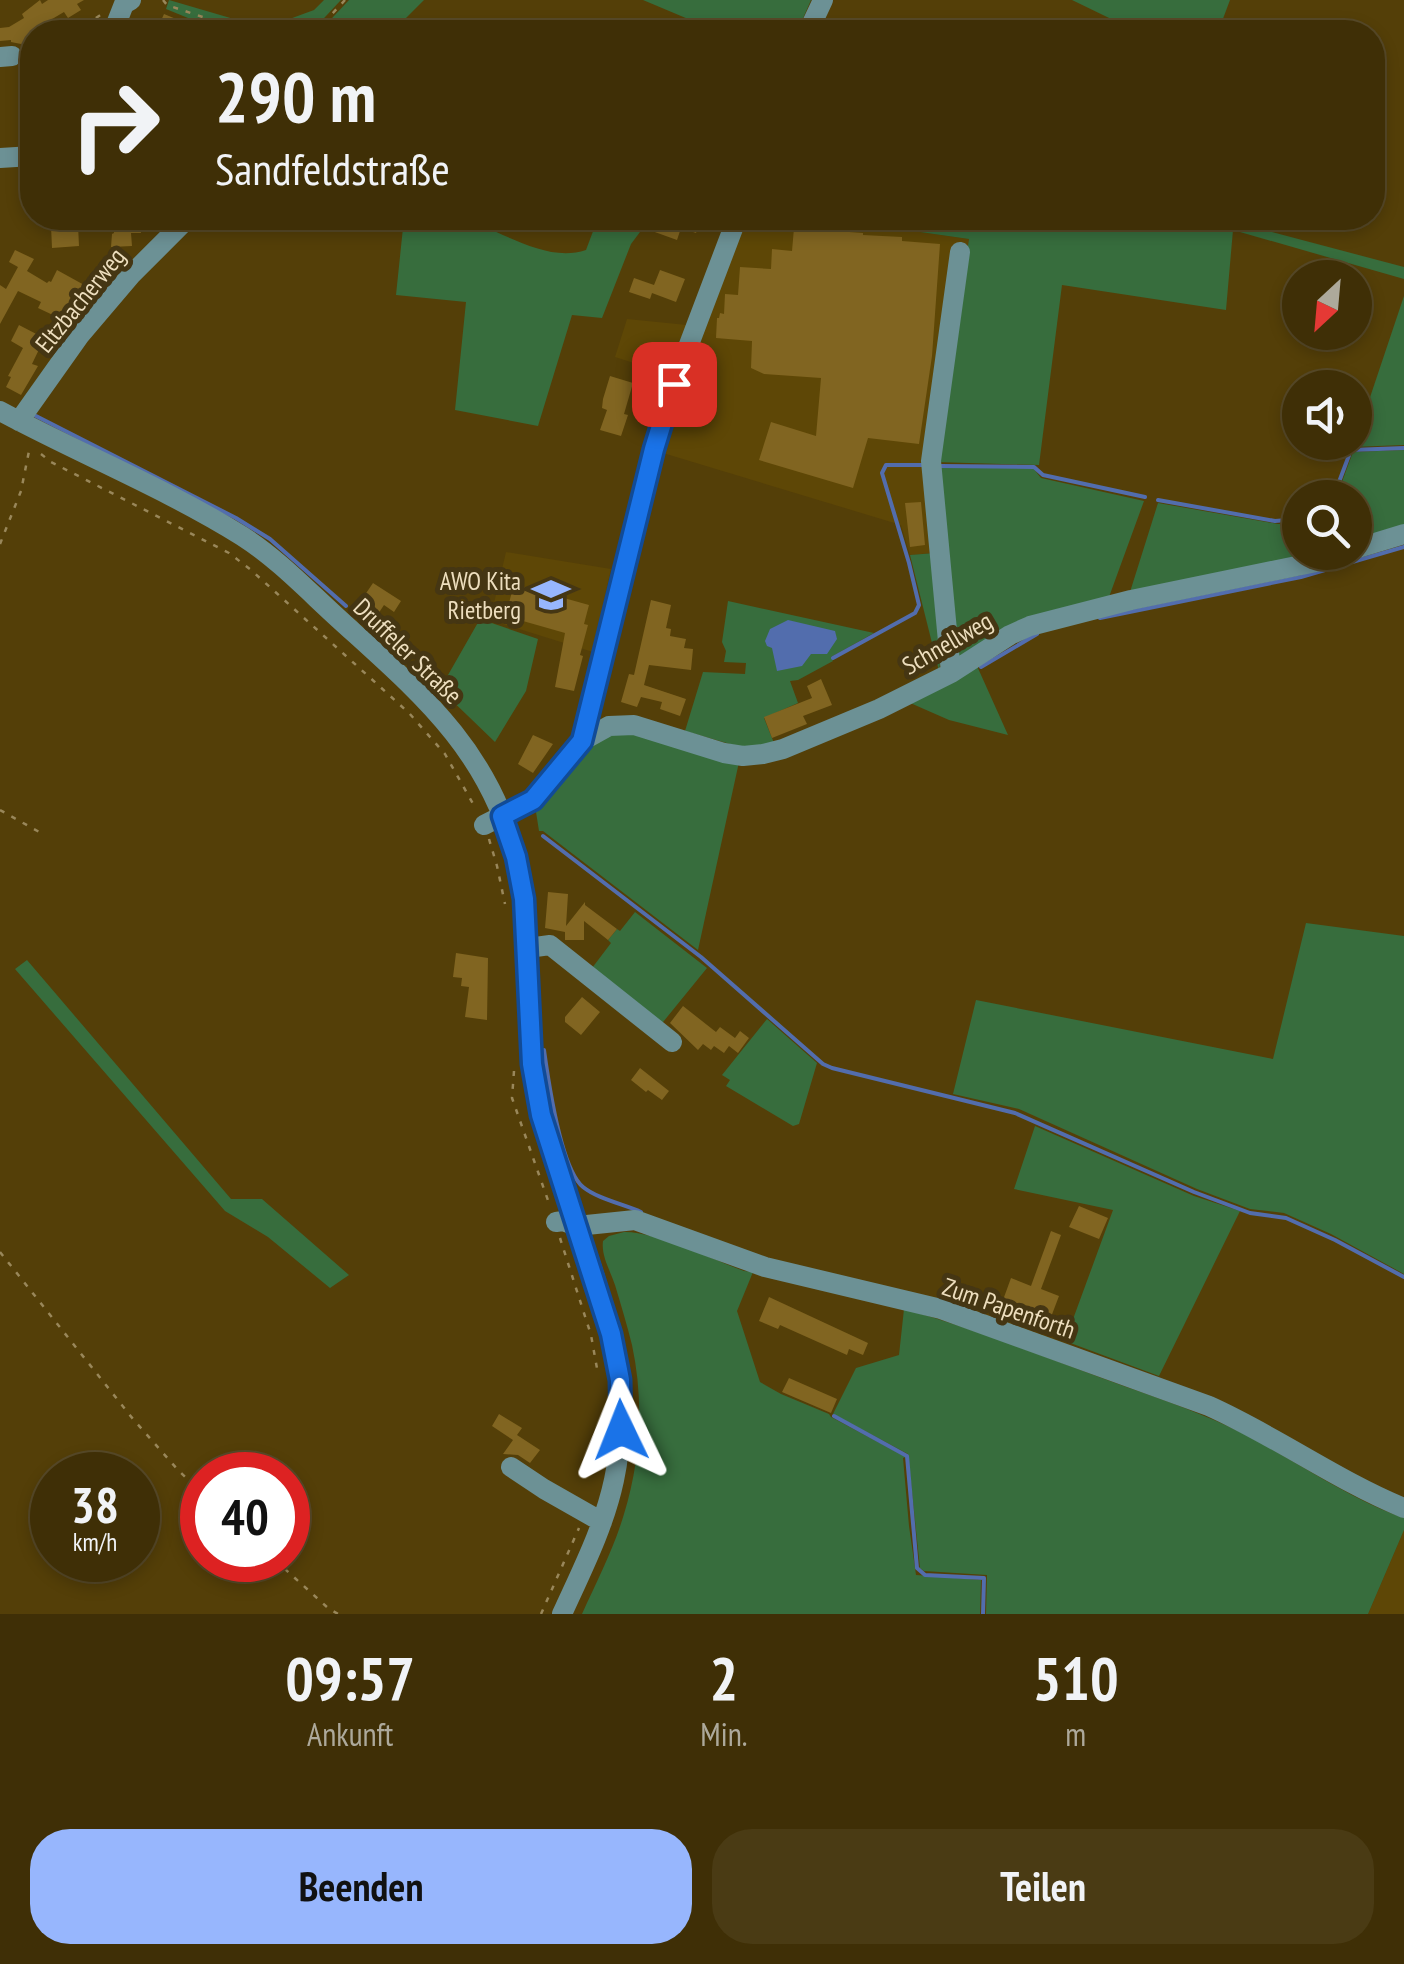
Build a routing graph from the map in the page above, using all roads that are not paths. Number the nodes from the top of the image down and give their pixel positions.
1 (176, 230) edge
2 (732, 230) edge
3 (960, 252) dead end
4 (9, 416) edge
5 (1404, 534) edge
6 (1372, 544) edge
7 (1282, 569) edge
8 (950, 673) junction
9 (582, 741) junction
10 (493, 820) junction
11 (528, 948) junction
12 (672, 1042) dead end
13 (566, 1224) junction
14 (511, 1466) dead end
15 (1404, 1508) edge
16 (593, 1518) junction
17 (562, 1614) edge

1 - 4 street, Eltzbacherweg
2 - 9 street
3 - 8 street
4 - 10 street, Druffeler Straße
5 - 6 street
7 - 8 street, Schnellweg
8 - 9 street, Schnellweg
9 - 10 street
10 - 11 street, Druffeler Straße
11 - 12 street
11 - 13 street, Druffeler Straße
13 - 15 street, Zum Papenforth
13 - 16 street, Druffeler Straße
14 - 16 street
16 - 17 street, Druffeler Straße

